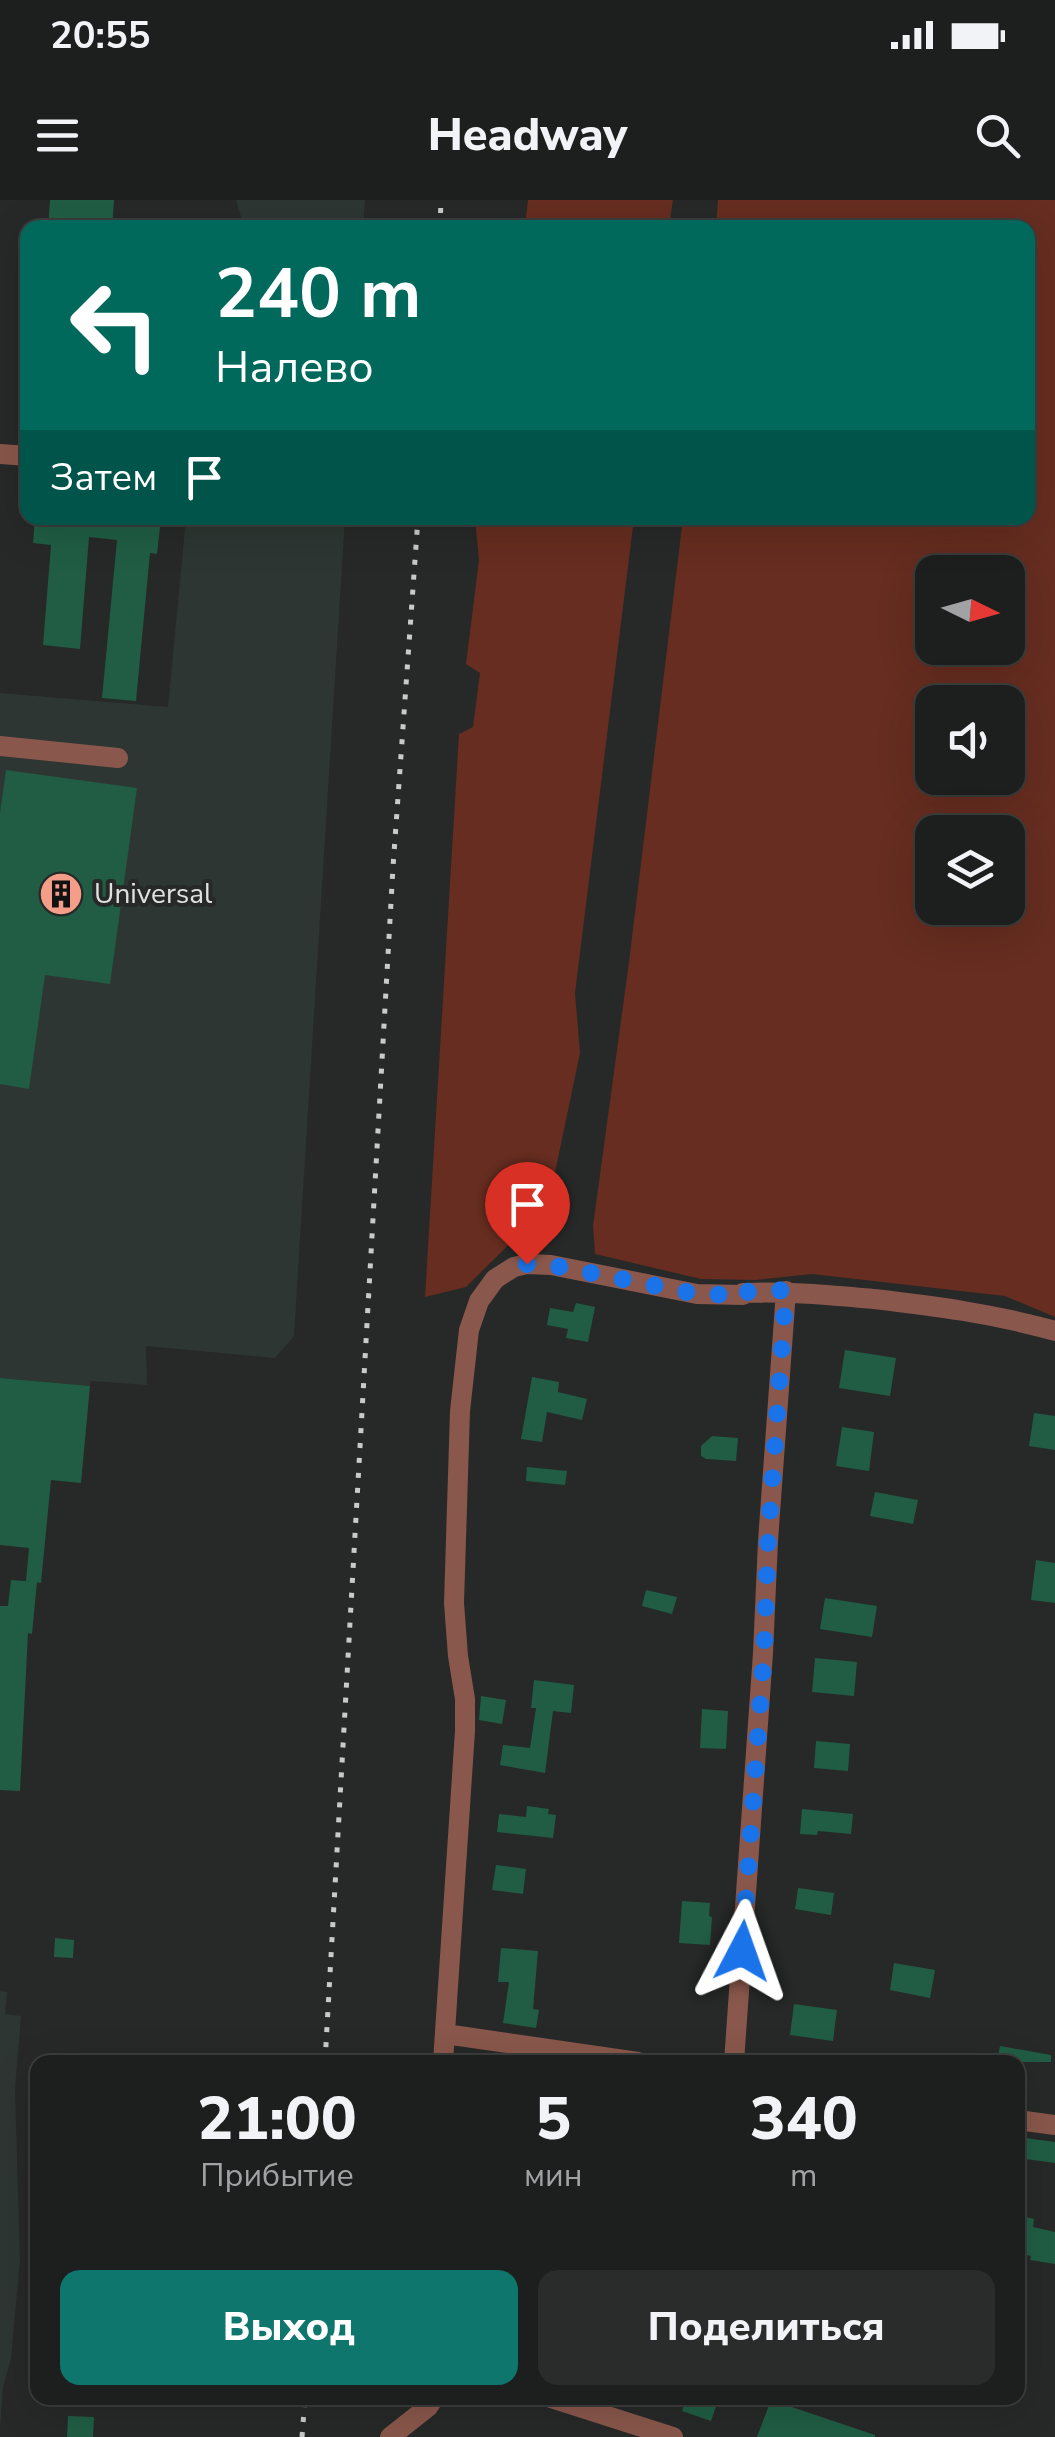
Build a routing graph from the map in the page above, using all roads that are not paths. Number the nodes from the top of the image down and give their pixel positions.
1 (0, 746) edge
2 (118, 758) dead end
3 (786, 1290) junction
4 (1055, 1331) edge
5 (445, 2034) junction
6 (444, 2055) edge
7 (590, 2055) edge
8 (735, 2055) edge
9 (1025, 2121) edge
10 (1055, 2125) edge
11 (429, 2405) edge
12 (572, 2405) edge
13 (390, 2437) edge
14 (673, 2437) edge

1 - 2 street
3 - 4 street
3 - 5 street
3 - 8 street
5 - 6 street
5 - 7 street
9 - 10 street
11 - 13 street
12 - 14 street

